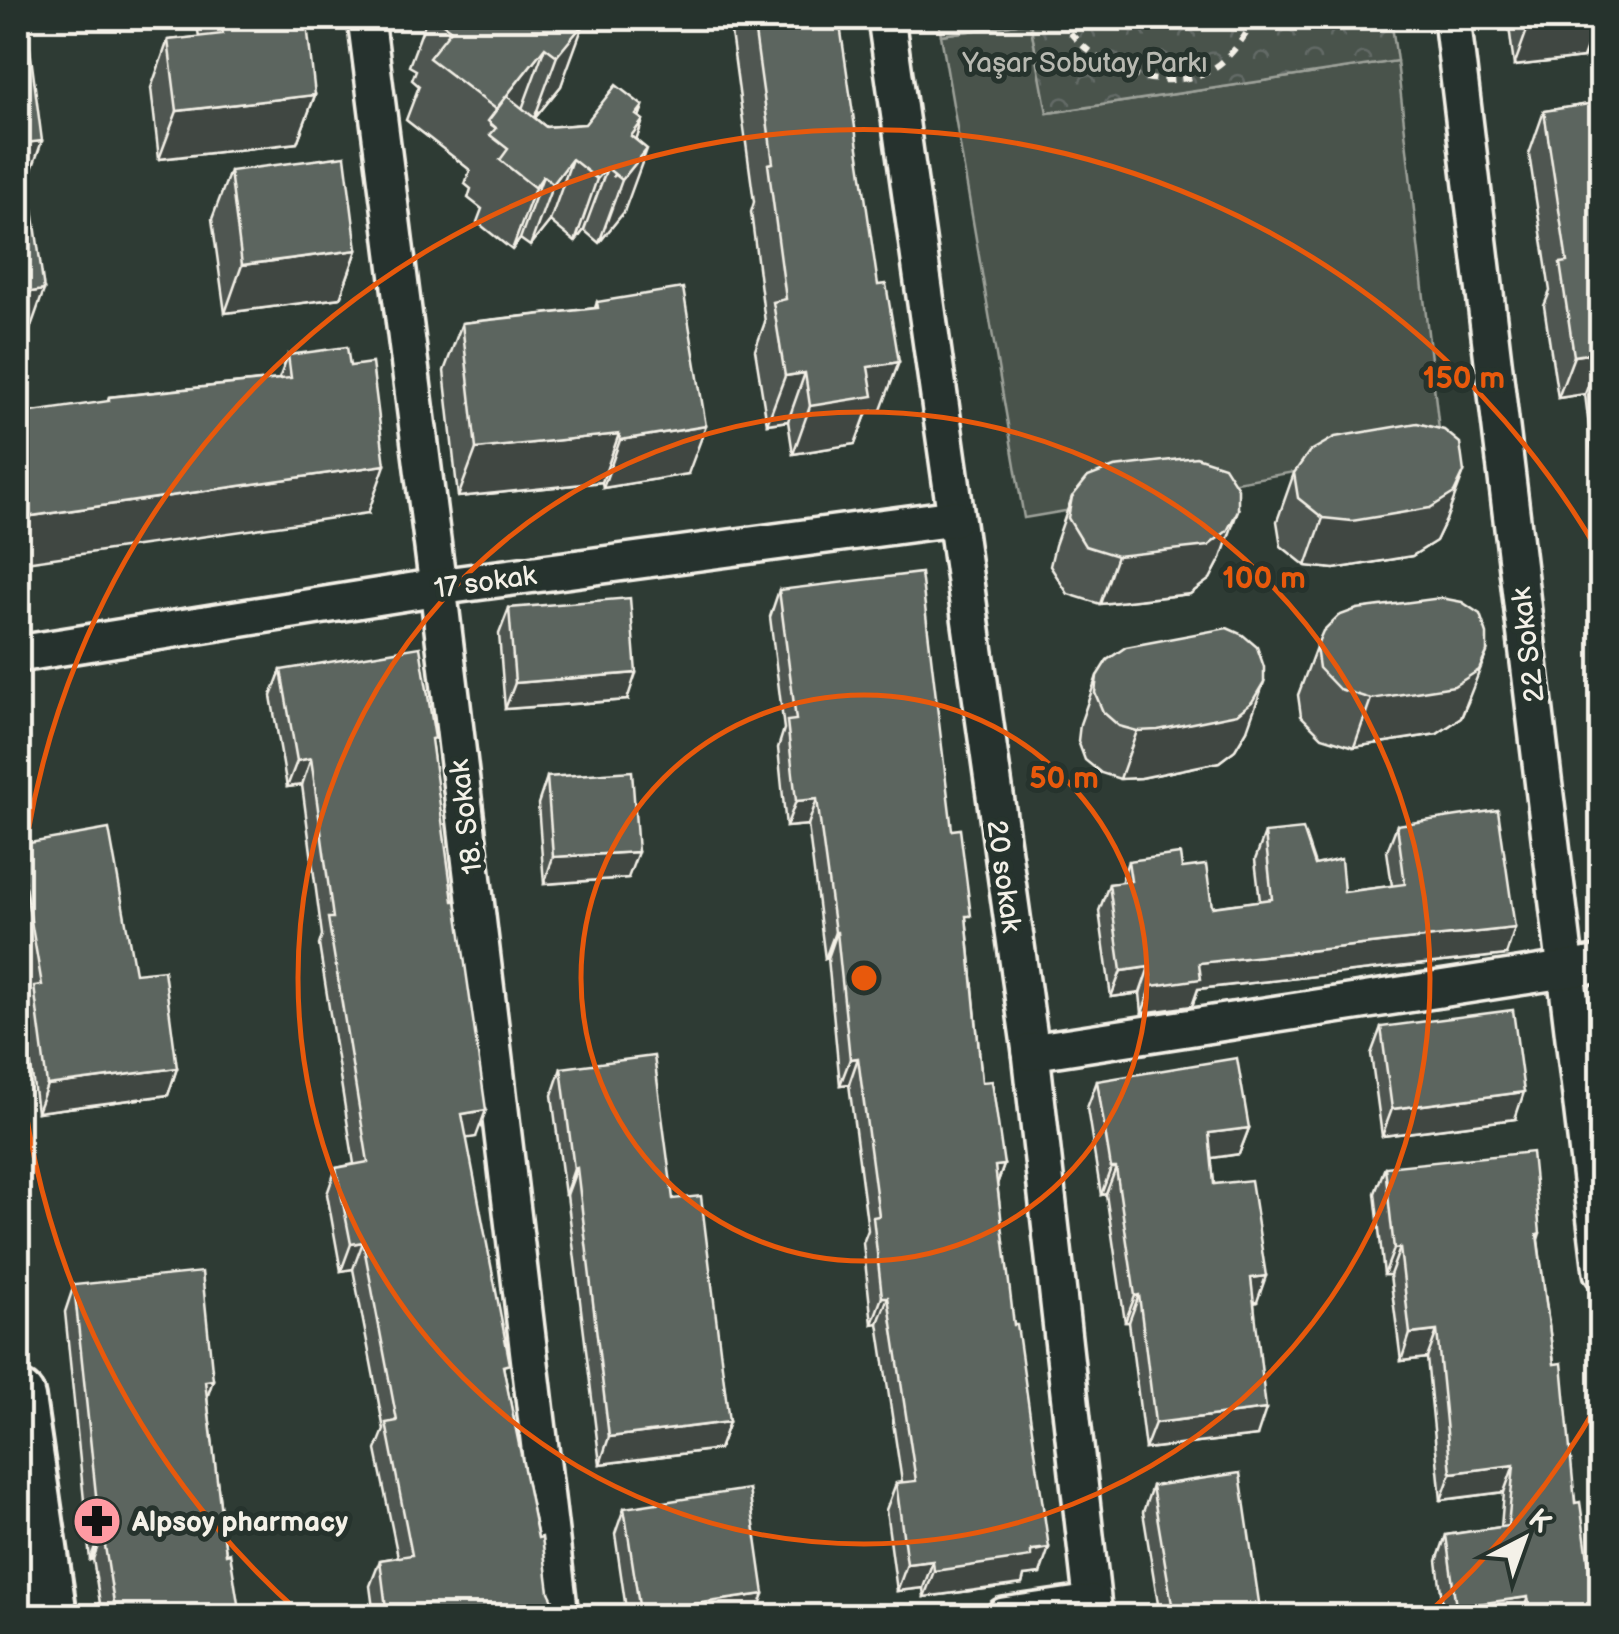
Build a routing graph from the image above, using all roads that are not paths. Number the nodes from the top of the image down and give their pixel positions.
1 (366, 18) edge
2 (886, 18) edge
3 (1452, 18) edge
4 (954, 518) junction
5 (438, 588) junction
6 (18, 654) edge
7 (1602, 964) edge
8 (1566, 970) junction
9 (1030, 1052) junction
10 (1602, 1272) edge
11 (18, 1398) edge
12 (1093, 1610) edge
13 (50, 1616) edge
14 (560, 1616) edge
15 (1004, 1616) edge

1 - 5 street, 18. Sokak
2 - 4 street, 20 sokak
3 - 8 street, 22 Sokak
4 - 5 street, 17 sokak
4 - 9 street, 20 sokak
5 - 6 street, 17 sokak
5 - 14 street, 18. Sokak
7 - 8 street
8 - 9 street
8 - 10 street, 22 Sokak
9 - 12 street, 20 sokak
11 - 13 main road
12 - 15 street

